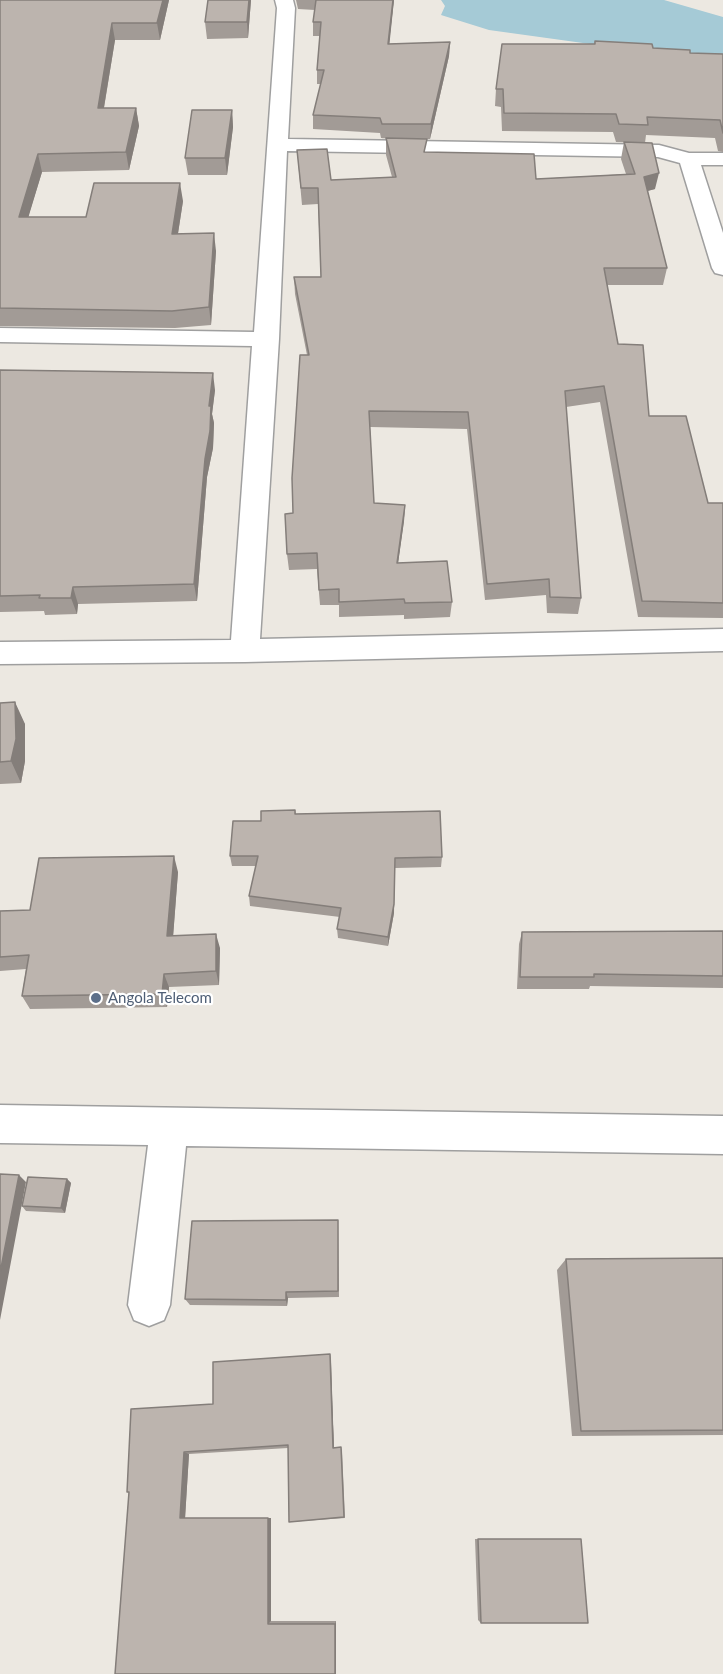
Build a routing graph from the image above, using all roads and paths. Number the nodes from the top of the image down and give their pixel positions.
1 (284, 0) edge
2 (280, 145) junction
3 (689, 159) junction
4 (723, 159) edge
5 (723, 268) edge
6 (0, 335) edge
7 (267, 339) junction
8 (723, 640) edge
9 (245, 651) junction
10 (0, 653) edge
11 (0, 1124) edge
12 (169, 1126) junction
13 (723, 1135) edge
14 (150, 1305) dead end

1 - 2 street
2 - 3 street
2 - 7 street
3 - 4 street
3 - 5 street
6 - 7 street
7 - 9 street
8 - 9 street
9 - 10 street
11 - 12 street
12 - 13 street
12 - 14 street

